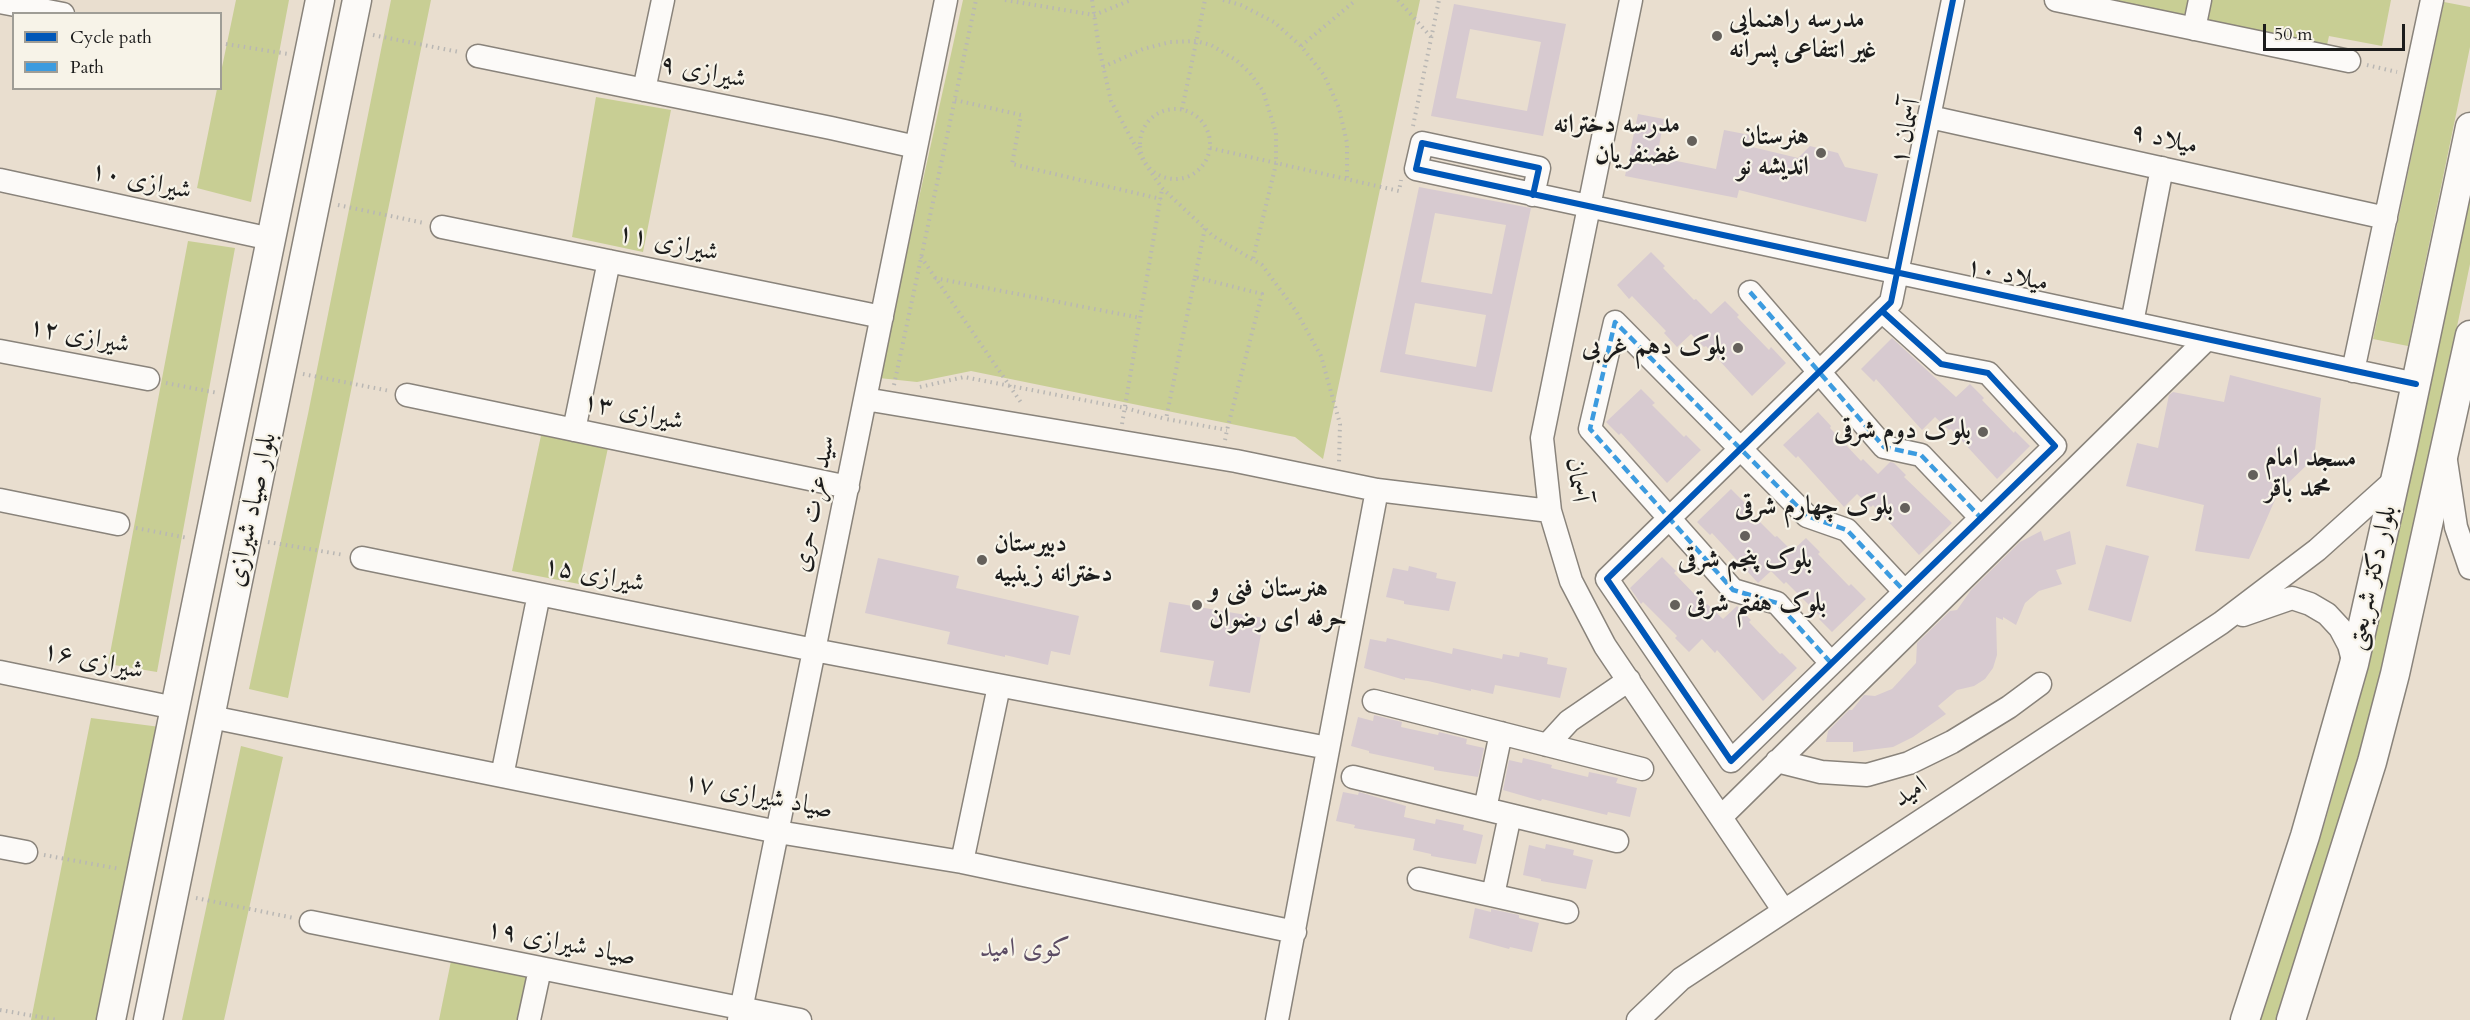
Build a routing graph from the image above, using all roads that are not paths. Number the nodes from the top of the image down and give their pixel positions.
1 (320, 0) edge
2 (357, 0) edge
3 (663, 0) edge
4 (946, 0) edge
5 (1631, 0) edge
6 (1953, 0) edge
7 (2056, 0) edge
8 (2200, 0) edge
9 (2432, 0) edge
10 (0, 2) edge
11 (52, 12) edge
12 (2194, 29) junction
13 (478, 56) road end
14 (2349, 61) road end
15 (644, 90) junction
16 (1930, 117) junction
17 (2470, 127) edge
18 (916, 147) junction
19 (2162, 168) junction
20 (0, 180) edge
21 (1533, 195) junction
22 (1589, 207) junction
23 (2386, 218) junction
24 (442, 227) road end
25 (271, 239) junction
26 (609, 261) junction
27 (1897, 273) junction
28 (1750, 292) dead end
29 (1882, 311) junction
30 (882, 317) junction
31 (2132, 323) junction
32 (2470, 335) edge
33 (2207, 339) junction
34 (0, 351) edge
35 (2353, 371) junction
36 (1818, 373) junction
37 (148, 379) road end
38 (2416, 384) junction
39 (2464, 390) edge
40 (407, 395) road end
41 (865, 399) junction
42 (574, 430) junction
43 (1740, 449) junction
44 (2445, 454) junction
45 (2396, 479) junction
46 (848, 486) junction
47 (1377, 489) junction
48 (0, 500) edge
49 (1550, 511) junction
50 (1669, 518) junction
51 (1981, 518) junction
52 (118, 524) road end
53 (362, 558) road end
54 (2470, 568) edge
55 (1905, 592) junction
56 (539, 594) junction
57 (2221, 623) junction
58 (814, 650) junction
59 (1831, 663) junction
60 (2354, 664) junction
61 (0, 672) edge
62 (1629, 680) junction
63 (2040, 684) dead end
64 (999, 686) junction
65 (1374, 701) dead end
66 (175, 708) junction
67 (211, 717) junction
68 (1500, 733) junction
69 (1547, 745) junction
70 (1328, 748) junction
71 (1777, 761) junction
72 (1642, 769) dead end
73 (502, 776) junction
74 (1353, 777) dead end
75 (1485, 809) junction
76 (1510, 815) junction
77 (1720, 817) junction
78 (778, 832) junction
79 (1617, 841) dead end
80 (0, 847) edge
81 (26, 852) road end
82 (963, 862) junction
83 (1419, 879) dead end
84 (1492, 895) junction
85 (1784, 911) junction
86 (1567, 912) dead end
87 (311, 922) road end
88 (1295, 932) junction
89 (540, 969) junction
90 (740, 1014) edge
91 (111, 1020) edge
92 (148, 1020) edge
93 (529, 1020) edge
94 (800, 1020) edge
95 (1277, 1020) edge
96 (1638, 1020) edge
97 (2245, 1020) edge
98 (2291, 1020) edge

1 - 25 main road, بلوار صیاد شیرازی
2 - 67 main road, بلوار صیاد شیرازی
3 - 15 street
4 - 18 street, سید عزت حری
5 - 22 street, آسمان
6 - 16 street, آسمان ۱
7 - 12 street
8 - 12 street
9 - 23 street
10 - 11 street
12 - 14 street
13 - 15 street, شیرازی ۹
15 - 18 street, شیرازی ۹
16 - 19 street, میلاد ۹
16 - 27 street, آسمان ۱
17 - 38 main road, بلوار دکتر شریعتی
18 - 30 street, سید عزت حری
19 - 23 street, میلاد ۹
19 - 31 street
20 - 25 street, شیرازی ۱۰
21 - 21 street, میلاد ۱۰
21 - 22 street, میلاد ۱۰
22 - 27 street, میلاد ۱۰
22 - 49 street, آسمان
23 - 35 street
24 - 26 street, شیرازی ۱۱
25 - 66 main road, بلوار صیاد شیرازی
26 - 30 street, شیرازی ۱۱
26 - 42 street
27 - 29 street, آسمان ۱
27 - 31 street, میلاد ۱۰
28 - 36 street
29 - 36 street
29 - 51 street
30 - 41 street, سید عزت حری
31 - 33 street, میلاد ۱۰
32 - 39 main road, بلوار دکتر شریعتی
33 - 35 street, میلاد ۱۰
33 - 71 street
34 - 37 street, شیرازی ۱۲
35 - 38 street, میلاد ۱۰
36 - 43 street
36 - 51 street
38 - 45 main road, بلوار دکتر شریعتی
39 - 44 main road, بلوار دکتر شریعتی
40 - 42 street, شیرازی ۱۳
41 - 46 street, سید عزت حری
41 - 47 street
42 - 46 street, شیرازی ۱۳
43 - 50 street
43 - 50 street
43 - 55 street
44 - 54 street
44 - 98 main road, بلوار دکتر شریعتی
45 - 57 street
45 - 60 main road, بلوار دکتر شریعتی
46 - 58 street, سید عزت حری
47 - 49 street
47 - 70 street
48 - 52 street
49 - 62 street, آسمان
50 - 59 street
50 - 59 street
51 - 55 street
53 - 56 street, شیرازی ۱۵
55 - 59 street
56 - 58 street, شیرازی ۱۵
56 - 73 street
57 - 60 street
57 - 85 street, امید
58 - 64 street, شیرازی ۱۵
58 - 78 street, سید عزت حری
60 - 97 main road, بلوار دکتر شریعتی
61 - 66 street, شیرازی ۱۶
62 - 69 street
62 - 77 street, آسمان
63 - 71 street
64 - 70 street, شیرازی ۱۵
64 - 82 street
65 - 68 street
66 - 91 main road, بلوار صیاد شیرازی
67 - 73 street, صیاد شیرازی ۱۷
67 - 92 main road, بلوار صیاد شیرازی
68 - 69 street
68 - 75 street
69 - 72 street
70 - 88 street
71 - 77 street
73 - 78 street, صیاد شیرازی ۱۷
74 - 75 street
75 - 76 street
76 - 79 street
76 - 84 street
77 - 85 street, آسمان
78 - 82 street, صیاد شیرازی ۱۷
78 - 90 street, سید عزت حری
80 - 81 street
82 - 88 street, صیاد شیرازی ۱۷
83 - 84 street
84 - 86 street
85 - 96 street, امید
87 - 89 street, صیاد شیرازی ۱۹
88 - 95 street
89 - 90 street, صیاد شیرازی ۱۹
89 - 93 street
90 - 94 street, صیاد شیرازی ۱۹

